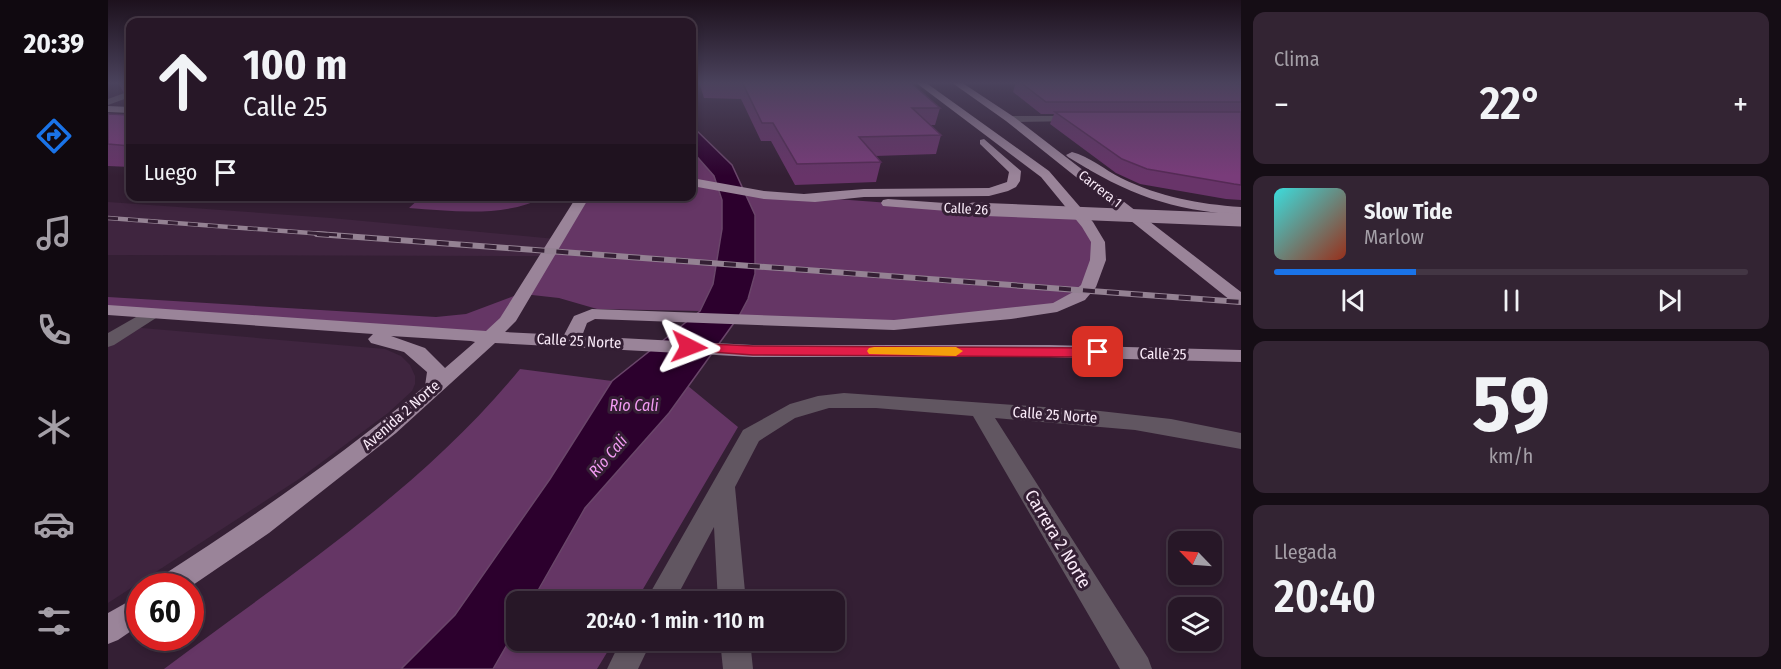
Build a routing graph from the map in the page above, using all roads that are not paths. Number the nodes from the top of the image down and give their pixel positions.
1 (947, 113) edge
2 (962, 113) edge
3 (1001, 113) edge
4 (1010, 119) junction
5 (1088, 119) edge
6 (696, 183) edge
7 (806, 197) junction
8 (581, 201) edge
9 (1241, 211) edge
10 (1241, 220) edge
11 (1241, 300) edge
12 (108, 310) edge
13 (150, 314) junction
14 (326, 326) junction
15 (490, 337) junction
16 (108, 341) edge
17 (578, 341) junction
18 (1050, 351) joint
19 (1241, 356) edge
20 (435, 386) junction
21 (979, 409) junction
22 (1241, 441) edge
23 (723, 484) junction
24 (189, 573) edge
25 (665, 591) edge
26 (731, 591) edge
27 (126, 618) edge
28 (108, 630) edge
29 (632, 651) edge
30 (736, 651) edge
31 (622, 669) edge
32 (738, 669) edge
33 (1137, 669) edge

1 - 7 main road
2 - 17 main road, Carrera 1
3 - 4 main road, Carrera 1
4 - 5 street
4 - 9 main road
4 - 11 main road, Carrera 1
6 - 7 main road, Calle 26
7 - 10 main road, Calle 26, bridge
8 - 15 main road, Avenida 2 Norte
12 - 13 main road, Calle 25 Norte
13 - 14 main road, Calle 25 Norte
13 - 16 street
14 - 15 main road, Calle 25 Norte
14 - 20 main road
15 - 17 main road, Calle 25 Norte
15 - 20 main road, Avenida 2 Norte
17 - 18 main road, Calle 25 Norte
18 - 19 main road, Calle 25
20 - 24 main road, Avenida 2 Norte
21 - 22 street, Calle 25 Norte
21 - 23 street, Calle 25 Norte
21 - 33 street, Carrera 2 Norte
23 - 25 street, Calle 25 Norte
23 - 26 street
27 - 28 main road
29 - 31 street
30 - 32 street

